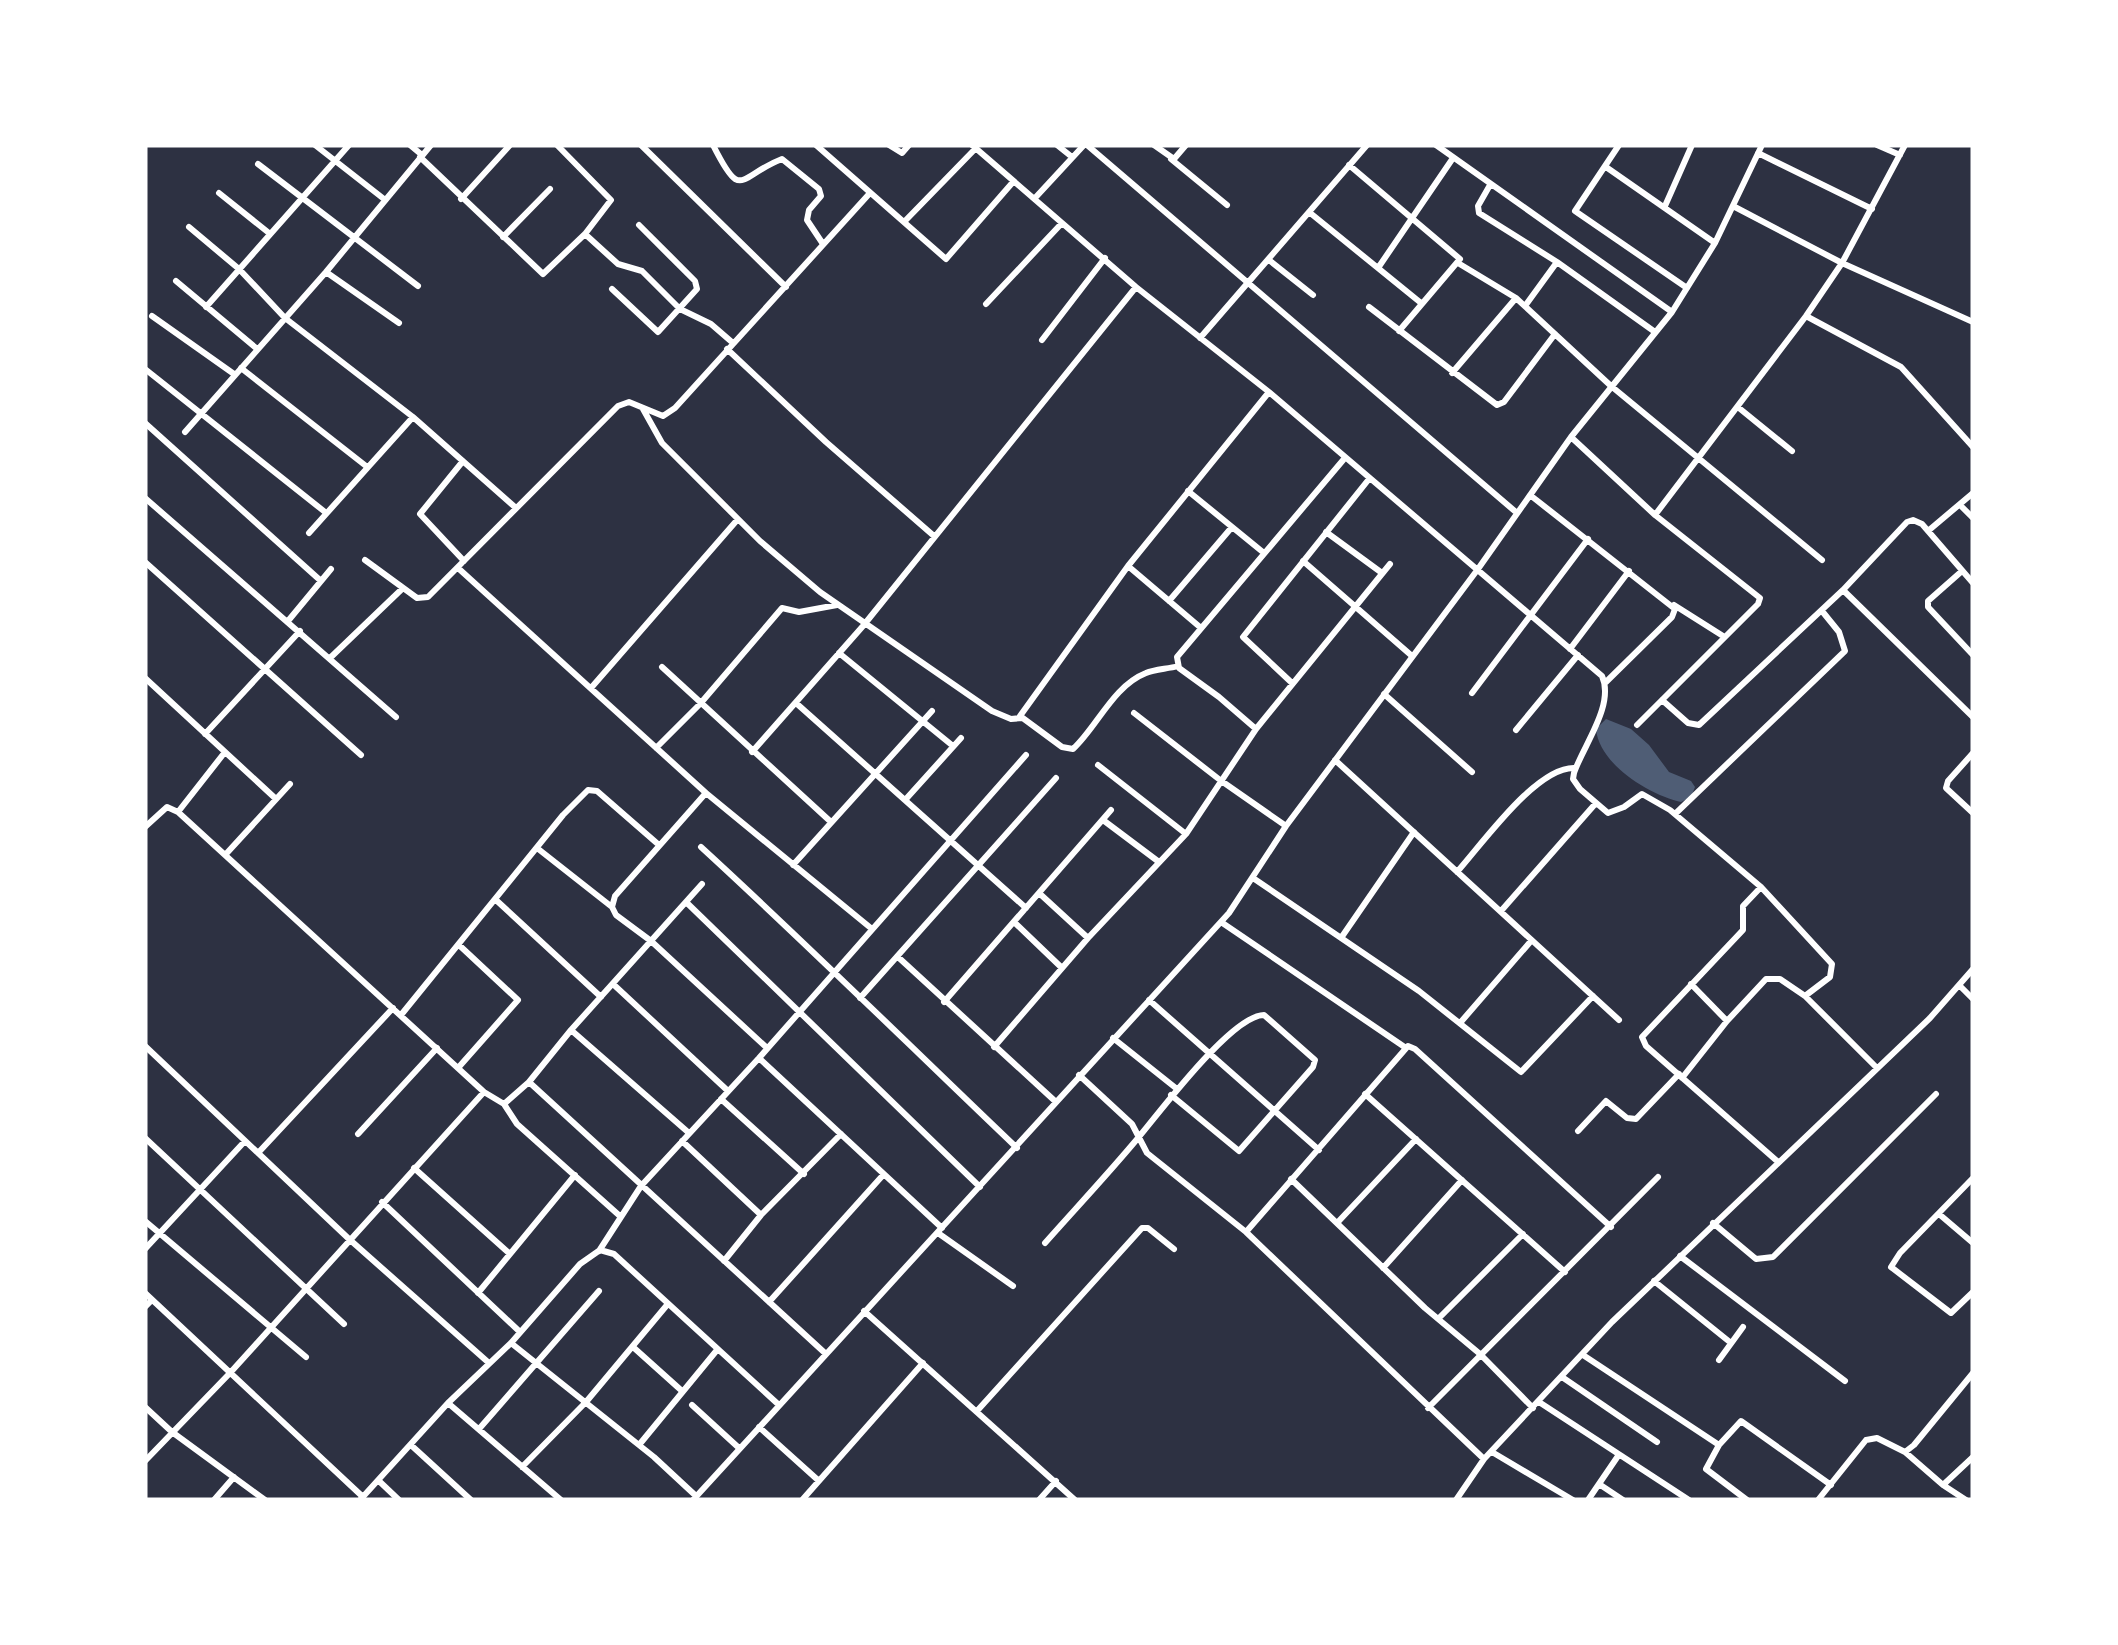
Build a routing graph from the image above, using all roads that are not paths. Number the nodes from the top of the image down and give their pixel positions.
1 (315, 145) edge
2 (349, 145) edge
3 (410, 145) edge
4 (431, 145) edge
5 (510, 145) edge
6 (558, 145) edge
7 (641, 145) edge
8 (713, 145) edge
9 (816, 145) edge
10 (890, 145) edge
11 (909, 145) edge
12 (1057, 145) edge
13 (1085, 145) edge
14 (1154, 145) edge
15 (1186, 145) edge
16 (1367, 145) edge
17 (1436, 145) edge
18 (1619, 145) edge
19 (1692, 145) edge
20 (1876, 145) edge
21 (1905, 145) edge
22 (974, 146) edge
23 (1760, 149) edge
24 (1900, 155) junction
25 (421, 156) junction
26 (1072, 157) junction
27 (1453, 158) junction
28 (1171, 159) junction
29 (336, 160) junction
30 (258, 164) dead end
31 (1349, 165) junction
32 (1606, 166) junction
33 (1013, 182) junction
34 (1490, 185) junction
35 (550, 190) dead end
36 (219, 193) dead end
37 (870, 193) junction
38 (302, 198) junction
39 (1034, 198) junction
40 (384, 199) junction
41 (461, 199) junction
42 (1227, 205) dead end
43 (1665, 206) junction
44 (1733, 206) junction
45 (1872, 210) junction
46 (1309, 212) junction
47 (1412, 217) junction
48 (904, 222) junction
49 (1062, 222) junction
50 (639, 225) dead end
51 (189, 226) dead end
52 (269, 233) junction
53 (585, 234) junction
54 (355, 238) junction
55 (503, 238) junction
56 (1715, 243) junction
57 (823, 244) junction
58 (1105, 258) junction
59 (1269, 260) junction
60 (1458, 262) junction
61 (1556, 262) junction
62 (1842, 263) junction
63 (1378, 268) junction
64 (239, 269) junction
65 (326, 272) junction
66 (176, 280) dead end
67 (1249, 282) junction
68 (418, 286) dead end
69 (1136, 287) junction
70 (786, 288) junction
71 (1687, 288) junction
72 (612, 289) dead end
73 (1313, 295) dead end
74 (1516, 298) junction
75 (986, 304) dead end
76 (1422, 304) junction
77 (1525, 306) junction
78 (206, 307) junction
79 (1369, 308) dead end
80 (680, 309) junction
81 (1672, 312) junction
82 (152, 316) dead end
83 (1806, 316) junction
84 (285, 318) junction
85 (1973, 322) edge
86 (399, 323) dead end
87 (1399, 331) junction
88 (1655, 332) junction
89 (1556, 334) junction
90 (1200, 338) junction
91 (1042, 340) dead end
92 (730, 346) junction
93 (256, 348) junction
94 (240, 368) junction
95 (145, 369) edge
96 (1452, 373) junction
97 (234, 374) junction
98 (1611, 386) junction
99 (1268, 392) junction
100 (643, 408) junction
101 (1739, 408) junction
102 (200, 413) junction
103 (413, 417) junction
104 (145, 423) edge
105 (185, 432) dead end
106 (1571, 437) junction
107 (1973, 447) edge
108 (1792, 451) dead end
109 (1700, 458) junction
110 (1344, 459) junction
111 (463, 461) junction
112 (366, 466) junction
113 (1369, 479) junction
114 (1188, 491) junction
115 (1973, 493) edge
116 (1530, 495) junction
117 (145, 498) edge
118 (1961, 506) junction
119 (516, 508) junction
120 (325, 512) junction
121 (1517, 513) junction
122 (1655, 515) junction
123 (1973, 518) edge
124 (738, 519) junction
125 (1232, 526) junction
126 (1928, 531) junction
127 (1326, 532) junction
128 (308, 533) dead end
129 (934, 536) junction
130 (1588, 540) junction
131 (1264, 554) junction
132 (365, 560) dead end
133 (1822, 560) dead end
134 (1303, 561) junction
135 (145, 562) edge
136 (461, 564) junction
137 (1390, 564) dead end
138 (1128, 566) junction
139 (331, 569) dead end
140 (1478, 570) junction
141 (1629, 571) junction
142 (1962, 572) junction
143 (1382, 573) junction
144 (321, 581) junction
145 (1973, 583) edge
146 (403, 588) junction
147 (1843, 590) junction
148 (1169, 601) junction
149 (838, 604) junction
150 (1354, 605) junction
151 (1674, 605) junction
152 (1822, 611) junction
153 (1530, 613) junction
154 (288, 621) junction
155 (866, 622) junction
156 (1201, 628) junction
157 (300, 631) junction
158 (1724, 636) junction
159 (1570, 649) junction
160 (839, 653) junction
161 (1578, 655) junction
162 (1973, 655) edge
163 (1412, 656) junction
164 (330, 658) junction
165 (1178, 666) junction
166 (662, 667) dead end
167 (265, 669) junction
168 (145, 678) edge
169 (1606, 682) junction
170 (1292, 683) junction
171 (590, 688) junction
172 (1472, 693) dead end
173 (1384, 694) junction
174 (1662, 700) junction
175 (796, 703) junction
176 (700, 704) junction
177 (932, 711) dead end
178 (1134, 713) dead end
179 (396, 717) dead end
180 (1973, 717) edge
181 (1022, 718) junction
182 (922, 722) junction
183 (1637, 725) dead end
184 (1256, 729) junction
185 (1516, 730) dead end
186 (205, 734) junction
187 (961, 738) dead end
188 (953, 746) junction
189 (656, 748) junction
190 (225, 752) junction
191 (752, 752) junction
192 (1973, 753) edge
193 (360, 755) dead end
194 (1026, 755) dead end
195 (1335, 760) junction
196 (1098, 765) dead end
197 (1575, 768) junction
198 (1472, 772) dead end
199 (876, 773) junction
200 (1056, 778) dead end
201 (1220, 780) junction
202 (290, 784) dead end
203 (706, 793) junction
204 (276, 799) junction
205 (906, 799) junction
206 (1596, 803) junction
207 (1111, 810) dead end
208 (178, 812) junction
209 (1973, 813) edge
210 (1676, 814) junction
211 (1104, 820) junction
212 (832, 822) junction
213 (1286, 826) junction
214 (145, 828) edge
215 (1414, 832) junction
216 (1186, 834) junction
217 (949, 839) junction
218 (660, 844) junction
219 (700, 847) dead end
220 (537, 848) junction
221 (226, 854) junction
222 (1159, 862) junction
223 (793, 865) junction
224 (978, 866) junction
225 (1457, 872) junction
226 (1253, 878) junction
227 (702, 884) dead end
228 (1761, 887) junction
229 (1039, 894) junction
230 (496, 900) junction
231 (686, 902) junction
232 (612, 907) junction
233 (1026, 908) junction
234 (1501, 912) junction
235 (1014, 922) junction
236 (1222, 922) junction
237 (872, 928) junction
238 (1088, 938) junction
239 (1341, 938) junction
240 (651, 941) junction
241 (1532, 941) junction
242 (459, 945) junction
243 (898, 957) junction
244 (1062, 968) junction
245 (1973, 969) edge
246 (836, 970) junction
247 (613, 984) junction
248 (1691, 984) junction
249 (1959, 985) junction
250 (1593, 996) junction
251 (1805, 996) junction
252 (601, 997) junction
253 (860, 998) junction
254 (1973, 998) edge
255 (1149, 1000) junction
256 (944, 1002) junction
257 (392, 1008) junction
258 (798, 1012) junction
259 (401, 1016) junction
260 (1619, 1020) dead end
261 (1727, 1021) junction
262 (1460, 1024) junction
263 (571, 1030) junction
264 (1113, 1038) junction
265 (145, 1046) edge
266 (994, 1047) junction
267 (436, 1048) junction
268 (767, 1048) junction
269 (1406, 1048) junction
270 (1211, 1053) junction
271 (759, 1058) junction
272 (458, 1068) junction
273 (1876, 1068) junction
274 (1079, 1074) junction
275 (1681, 1076) junction
276 (529, 1082) junction
277 (728, 1091) junction
278 (484, 1092) junction
279 (1174, 1092) junction
280 (1366, 1094) junction
281 (1936, 1094) dead end
282 (721, 1099) junction
283 (1056, 1102) junction
284 (504, 1104) junction
285 (1276, 1111) junction
286 (1578, 1131) dead end
287 (358, 1134) dead end
288 (689, 1134) junction
289 (840, 1134) junction
290 (1138, 1137) junction
291 (145, 1138) edge
292 (1416, 1139) junction
293 (682, 1140) junction
294 (245, 1141) junction
295 (1017, 1148) junction
296 (1319, 1150) junction
297 (258, 1153) junction
298 (1777, 1161) junction
299 (414, 1168) junction
300 (804, 1174) junction
301 (884, 1174) junction
302 (575, 1176) junction
303 (1658, 1177) dead end
304 (1973, 1178) edge
305 (1292, 1180) junction
306 (1462, 1180) junction
307 (641, 1186) junction
308 (980, 1187) junction
309 (200, 1190) junction
310 (382, 1202) junction
311 (1939, 1214) junction
312 (761, 1215) junction
313 (621, 1217) junction
314 (145, 1221) edge
315 (1337, 1223) junction
316 (1714, 1223) junction
317 (1611, 1227) junction
318 (940, 1230) junction
319 (1246, 1232) junction
320 (159, 1234) junction
321 (1523, 1234) junction
322 (349, 1240) junction
323 (1973, 1242) edge
324 (1045, 1243) dead end
325 (1174, 1248) dead end
326 (145, 1250) edge
327 (599, 1251) junction
328 (510, 1254) junction
329 (1680, 1256) junction
330 (724, 1261) junction
331 (1383, 1268) junction
332 (1565, 1272) junction
333 (1654, 1281) junction
334 (1012, 1286) dead end
335 (306, 1288) junction
336 (600, 1291) dead end
337 (478, 1292) junction
338 (1973, 1292) edge
339 (148, 1296) edge
340 (769, 1302) junction
341 (666, 1305) junction
342 (145, 1307) edge
343 (864, 1312) junction
344 (1438, 1319) junction
345 (344, 1324) dead end
346 (1743, 1326) dead end
347 (269, 1329) junction
348 (520, 1332) junction
349 (511, 1343) junction
350 (1731, 1343) junction
351 (633, 1347) junction
352 (717, 1350) junction
353 (826, 1354) junction
354 (1480, 1354) junction
355 (1583, 1355) junction
356 (306, 1357) dead end
357 (1719, 1360) dead end
358 (536, 1363) junction
359 (922, 1363) junction
360 (490, 1364) junction
361 (230, 1372) junction
362 (1973, 1373) edge
363 (1562, 1377) junction
364 (1844, 1381) dead end
365 (682, 1392) junction
366 (586, 1402) junction
367 (448, 1403) junction
368 (692, 1405) dead end
369 (780, 1405) junction
370 (1536, 1405) junction
371 (145, 1407) edge
372 (1428, 1408) junction
373 (978, 1411) junction
374 (759, 1428) junction
375 (479, 1430) junction
376 (172, 1432) junction
377 (1658, 1442) dead end
378 (639, 1444) junction
379 (412, 1446) junction
380 (1720, 1446) junction
381 (740, 1448) junction
382 (1492, 1452) junction
383 (1905, 1452) junction
384 (1618, 1456) junction
385 (1973, 1457) edge
386 (1484, 1459) junction
387 (145, 1461) edge
388 (522, 1467) junction
389 (234, 1477) junction
390 (819, 1481) junction
391 (379, 1482) junction
392 (1056, 1482) junction
393 (1598, 1484) junction
394 (1831, 1485) junction
395 (1943, 1486) junction
396 (362, 1498) edge
397 (695, 1498) edge
398 (803, 1499) edge
399 (1460, 1499) edge
400 (1822, 1499) edge
401 (214, 1500) edge
402 (265, 1500) edge
403 (399, 1500) edge
404 (471, 1500) edge
405 (561, 1500) edge
406 (1039, 1500) edge
407 (1075, 1500) edge
408 (1573, 1500) edge
409 (1588, 1500) edge
410 (1623, 1500) edge
411 (1689, 1500) edge
412 (1747, 1500) edge
413 (1966, 1500) edge

1 - 29 street
2 - 29 street
3 - 25 street
4 - 25 street
5 - 41 street
6 - 53 street
7 - 70 street
8 - 57 street
9 - 37 street
10 - 11 street
12 - 26 street
13 - 26 street
13 - 67 street
14 - 28 street
15 - 28 street
16 - 31 street
17 - 27 street
18 - 32 street
19 - 43 street
20 - 24 street
21 - 24 street
22 - 33 street
22 - 48 street
23 - 44 street
23 - 45 street
24 - 45 street
25 - 40 street
25 - 41 street
26 - 39 street
27 - 34 street
27 - 47 street
28 - 42 street
29 - 38 street
29 - 40 street
30 - 38 street
31 - 46 street
31 - 47 street
32 - 43 street
32 - 71 street
33 - 39 street
33 - 48 street
34 - 61 street
34 - 81 street
35 - 55 street
36 - 52 street
37 - 48 street
37 - 57 street
38 - 52 street
38 - 54 street
39 - 49 street
40 - 54 street
41 - 55 street
43 - 56 street
44 - 56 street
44 - 62 street
45 - 62 street
46 - 59 street
46 - 63 street
47 - 60 street
47 - 63 street
49 - 58 street
49 - 75 street
50 - 80 street
51 - 64 street
52 - 64 street
53 - 55 street
53 - 80 street
54 - 65 street
54 - 68 street
56 - 71 street
57 - 70 street
58 - 69 street
58 - 91 street
59 - 67 street
59 - 73 street
60 - 74 street
60 - 76 street
61 - 77 street
61 - 88 street
62 - 83 street
62 - 85 street
63 - 76 street
64 - 78 street
64 - 84 street
65 - 84 street
65 - 86 street
66 - 78 street
67 - 90 street
67 - 121 street
69 - 90 street
69 - 129 street
70 - 92 street
71 - 81 street
72 - 80 street
74 - 77 street
74 - 96 street
76 - 87 street
77 - 89 street
78 - 93 street
79 - 87 street
80 - 92 street
81 - 88 street
82 - 97 street
83 - 101 street
83 - 107 street
84 - 93 street
84 - 103 street
87 - 96 street
88 - 98 street
89 - 96 street
89 - 98 street
90 - 99 street
92 - 100 street
92 - 129 street
93 - 94 street
94 - 97 street
94 - 112 street
95 - 102 street
97 - 102 street
98 - 106 street
98 - 109 street
99 - 110 street
99 - 114 street
100 - 119 street
100 - 124 street
101 - 108 street
101 - 109 street
102 - 105 street
102 - 120 street
103 - 111 street
103 - 112 street
104 - 144 street
106 - 116 street
106 - 122 street
109 - 122 street
109 - 133 street
110 - 113 street
110 - 131 street
111 - 119 street
111 - 136 street
112 - 120 street
113 - 127 street
113 - 140 street
114 - 125 street
114 - 138 street
115 - 118 street
116 - 121 street
116 - 130 street
117 - 154 street
118 - 123 street
118 - 126 street
119 - 136 street
120 - 128 street
121 - 140 street
122 - 158 street
124 - 149 street
124 - 171 street
125 - 131 street
125 - 148 street
126 - 142 street
126 - 147 street
127 - 134 street
127 - 143 street
129 - 155 street
130 - 141 street
130 - 153 street
131 - 156 street
132 - 146 street
134 - 150 street
134 - 170 street
135 - 167 street
136 - 146 street
136 - 171 street
137 - 143 street
138 - 148 street
138 - 181 street
139 - 144 street
140 - 153 street
140 - 163 street
141 - 151 street
141 - 159 street
142 - 145 street
142 - 162 street
143 - 150 street
144 - 154 street
146 - 164 street
147 - 152 street
147 - 180 street
148 - 156 street
149 - 155 street
149 - 176 street
150 - 163 street
150 - 170 street
151 - 158 street
151 - 169 street
152 - 174 street
152 - 210 street
153 - 159 street
153 - 172 street
154 - 157 street
155 - 160 street
155 - 181 street
156 - 165 street
157 - 164 street
157 - 167 street
158 - 174 street
159 - 161 street
160 - 175 street
160 - 182 street
161 - 169 street
161 - 185 street
163 - 173 street
164 - 179 street
165 - 181 street
165 - 184 street
166 - 176 street
167 - 186 street
167 - 193 street
168 - 186 street
169 - 197 street
170 - 184 street
171 - 189 street
173 - 195 street
173 - 198 street
174 - 183 street
175 - 191 street
175 - 199 street
176 - 189 street
176 - 191 street
177 - 182 street
178 - 201 street
182 - 188 street
182 - 199 street
184 - 201 street
186 - 190 street
187 - 188 street
188 - 205 street
189 - 203 street
190 - 204 street
190 - 208 street
191 - 212 street
192 - 209 street
194 - 217 street
195 - 213 street
195 - 215 street
196 - 216 street
197 - 206 street
197 - 225 street
199 - 205 street
199 - 212 street
200 - 224 street
201 - 213 street
201 - 216 street
202 - 204 street
203 - 218 street
203 - 223 street
204 - 221 street
205 - 217 street
206 - 210 street
206 - 234 street
207 - 211 street
208 - 214 street
208 - 221 street
210 - 228 street
211 - 222 street
211 - 229 street
212 - 223 street
213 - 226 street
215 - 225 street
215 - 239 street
216 - 222 street
217 - 224 street
217 - 237 street
218 - 220 street
218 - 232 street
219 - 246 street
220 - 230 street
220 - 232 street
221 - 257 street
222 - 238 street
223 - 237 street
224 - 233 street
224 - 243 street
225 - 234 street
226 - 236 street
226 - 239 street
227 - 231 street
228 - 248 street
228 - 251 street
229 - 233 street
229 - 238 street
230 - 242 street
230 - 252 street
231 - 240 street
231 - 258 street
232 - 240 street
233 - 235 street
234 - 241 street
235 - 244 street
235 - 256 street
236 - 255 street
236 - 269 street
237 - 246 street
238 - 244 street
239 - 262 street
240 - 247 street
240 - 268 street
241 - 250 street
241 - 262 street
242 - 259 street
242 - 272 street
243 - 253 street
243 - 256 street
244 - 266 street
245 - 249 street
246 - 253 street
246 - 258 street
247 - 252 street
247 - 277 street
248 - 261 street
248 - 275 street
249 - 254 street
249 - 273 street
250 - 260 street
250 - 262 street
251 - 261 street
251 - 273 street
252 - 263 street
253 - 295 street
255 - 264 street
255 - 270 street
256 - 266 street
257 - 259 street
257 - 297 street
258 - 268 street
258 - 308 street
259 - 267 street
261 - 275 street
263 - 276 street
263 - 288 street
264 - 274 street
264 - 279 street
265 - 294 street
266 - 283 street
267 - 272 street
267 - 287 street
268 - 271 street
269 - 280 street
269 - 317 street
270 - 279 street
270 - 285 street
270 - 285 street
271 - 277 street
271 - 289 street
272 - 278 street
273 - 298 street
274 - 283 street
274 - 290 street
275 - 286 street
275 - 298 street
276 - 284 street
276 - 307 street
277 - 282 street
278 - 284 street
278 - 299 street
279 - 285 street
279 - 290 street
280 - 292 street
280 - 296 street
281 - 316 street
282 - 288 street
282 - 300 street
283 - 295 street
284 - 302 street
285 - 296 street
288 - 293 street
289 - 300 street
289 - 301 street
290 - 319 street
290 - 324 street
291 - 309 street
292 - 306 street
292 - 315 street
293 - 307 street
293 - 312 street
294 - 297 street
294 - 309 street
295 - 308 street
296 - 305 street
297 - 322 street
298 - 316 street
299 - 310 street
299 - 328 street
300 - 312 street
301 - 318 street
301 - 340 street
302 - 313 street
302 - 328 street
303 - 317 street
304 - 311 street
305 - 315 street
305 - 319 street
306 - 321 street
306 - 331 street
307 - 313 street
307 - 330 street
308 - 318 street
309 - 320 street
309 - 335 street
310 - 322 street
310 - 337 street
311 - 323 street
311 - 338 street
312 - 330 street
313 - 327 street
314 - 320 street
315 - 331 street
316 - 329 street
317 - 332 street
318 - 334 street
318 - 343 street
319 - 372 street
320 - 326 street
320 - 347 street
321 - 332 street
321 - 344 street
322 - 335 street
322 - 360 street
325 - 373 street
327 - 341 street
327 - 348 street
328 - 337 street
329 - 333 street
329 - 364 street
330 - 340 street
331 - 344 street
332 - 354 street
333 - 350 street
333 - 355 street
335 - 345 street
335 - 347 street
336 - 358 street
337 - 348 street
339 - 342 street
339 - 361 street
340 - 353 street
341 - 351 street
341 - 352 street
343 - 353 street
343 - 359 street
344 - 354 street
346 - 350 street
347 - 356 street
347 - 361 street
348 - 349 street
349 - 358 street
349 - 360 street
350 - 357 street
351 - 365 street
351 - 366 street
352 - 365 street
352 - 369 street
353 - 369 street
354 - 370 street
354 - 372 street
355 - 363 street
355 - 380 street
358 - 366 street
358 - 375 street
359 - 373 street
359 - 390 street
360 - 367 street
361 - 376 street
361 - 396 street
362 - 383 street
363 - 370 street
363 - 377 street
365 - 378 street
366 - 378 street
366 - 388 street
367 - 375 street
367 - 379 street
368 - 381 street
369 - 374 street
370 - 382 street
370 - 384 street
371 - 376 street
372 - 386 street
373 - 392 street
374 - 381 street
374 - 390 street
375 - 388 street
376 - 387 street
376 - 389 street
378 - 397 street
379 - 391 street
379 - 404 street
380 - 394 street
380 - 412 street
381 - 397 street
382 - 386 street
382 - 408 street
383 - 394 street
383 - 395 street
384 - 393 street
384 - 411 street
385 - 395 street
386 - 399 street
388 - 405 street
389 - 401 street
389 - 402 street
390 - 398 street
391 - 396 street
391 - 403 street
392 - 406 street
392 - 407 street
393 - 409 street
393 - 410 street
394 - 400 street
395 - 413 street

